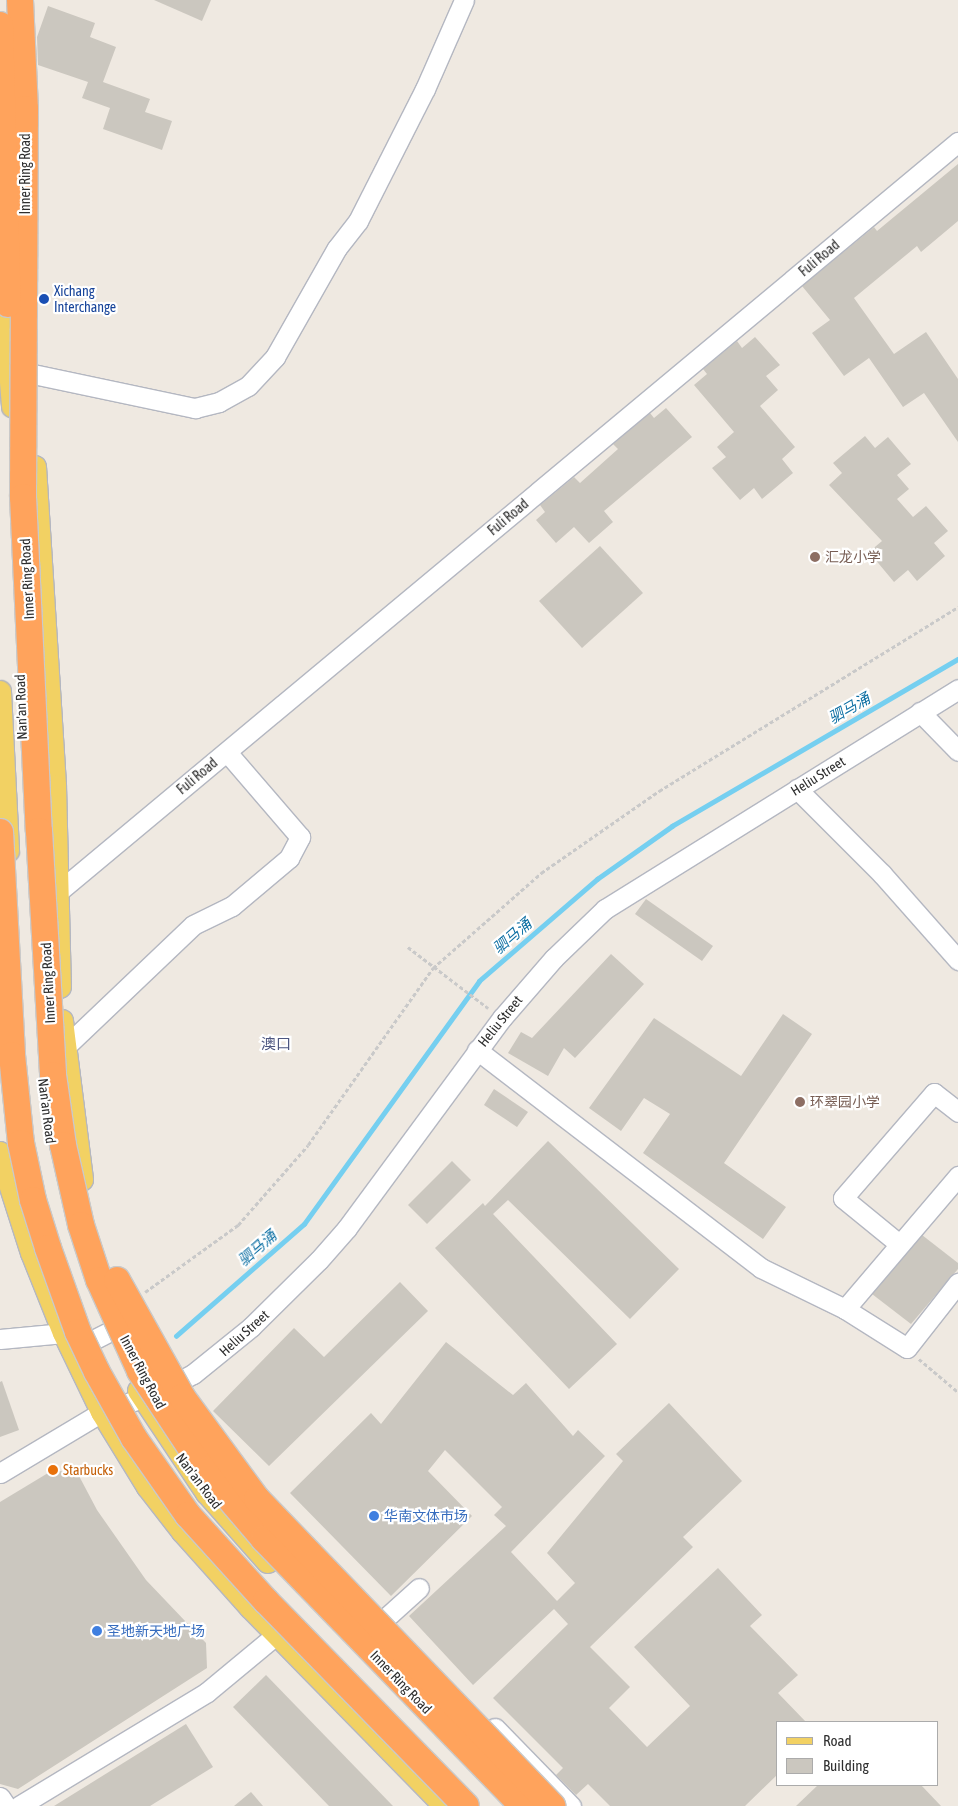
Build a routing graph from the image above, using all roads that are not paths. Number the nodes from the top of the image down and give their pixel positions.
1 (9, 0) edge
2 (22, 0) edge
3 (464, 0) edge
4 (0, 24) edge
5 (6, 127) edge
6 (958, 142) edge
7 (7, 199) edge
8 (15, 233) junction
9 (0, 261) edge
10 (37, 279) junction
11 (8, 341) junction
12 (33, 374) junction
13 (29, 489) junction
14 (14, 537) junction
15 (41, 570) junction
16 (958, 689) edge
17 (0, 692) edge
18 (920, 712) junction
19 (958, 751) edge
20 (227, 752) junction
21 (797, 789) junction
22 (2, 827) edge
23 (58, 892) junction
24 (958, 960) edge
25 (0, 969) edge
26 (15, 990) junction
27 (64, 1048) junction
28 (40, 1050) junction
29 (477, 1050) junction
30 (958, 1112) edge
31 (30, 1143) junction
32 (0, 1153) edge
33 (958, 1176) edge
34 (71, 1185) junction
35 (15, 1201) junction
36 (898, 1243) junction
37 (958, 1283) edge
38 (845, 1309) junction
39 (109, 1332) junction
40 (64, 1333) junction
41 (0, 1339) edge
42 (143, 1398) junction
43 (102, 1412) junction
44 (168, 1453) junction
45 (138, 1472) junction
46 (0, 1473) edge
47 (419, 1588) dead end
48 (385, 1619) junction
49 (277, 1634) junction
50 (365, 1638) junction
51 (505, 1778) junction
52 (0, 1797) edge
53 (6, 1806) edge
54 (18, 1806) edge
55 (445, 1806) edge
56 (466, 1806) edge
57 (480, 1806) edge
58 (505, 1806) edge
59 (515, 1806) edge
60 (523, 1806) edge
61 (532, 1806) edge
62 (552, 1806) edge
63 (571, 1806) edge

1 - 5 main road
2 - 10 street
2 - 13 highway, Inner Ring Road, bridge
3 - 12 street
4 - 13 highway, bridge
5 - 7 main road
6 - 20 street, Fuli Road
7 - 8 main road
8 - 10 main road
8 - 11 main road
9 - 11 main road, Nan'an Road
10 - 12 main road
11 - 13 main road
11 - 14 main road, Nan'an Road
12 - 13 main road
13 - 15 main road
13 - 34 highway, Inner Ring Road, bridge
14 - 15 main road
14 - 28 main road, Nan'an Road
15 - 23 main road
16 - 18 street, Heliu Street
17 - 22 main road, Nan'an Road
18 - 19 street
18 - 21 street, Heliu Street
20 - 23 street, Fuli Road
20 - 27 street
21 - 24 street
21 - 29 street, Heliu Street
22 - 26 main road, Nan'an Road
22 - 56 highway, bridge
23 - 27 main road
25 - 26 main road
26 - 31 main road, Nan'an Road
27 - 28 street
27 - 39 main road
28 - 39 main road, Nan'an Road
29 - 38 street
29 - 42 street, Heliu Street
30 - 36 street
31 - 35 main road
31 - 39 main road, Nan'an Road
32 - 35 main road
33 - 36 street
34 - 60 highway, Inner Ring Road, bridge
34 - 62 highway, bridge
35 - 40 main road
36 - 38 street
37 - 38 street
39 - 42 main road, Nan'an Road
39 - 42 main road
40 - 41 street
40 - 43 main road
42 - 43 street, Heliu Street
42 - 44 main road, Nan'an Road
42 - 50 main road
43 - 45 main road
43 - 46 street, Heliu Street
44 - 45 street
44 - 57 main road, Nan'an Road
44 - 58 main road, Nan'an Road
45 - 49 main road
47 - 48 street
48 - 50 street
48 - 63 street
49 - 54 street
49 - 55 main road
50 - 51 main road
51 - 59 main road
51 - 61 main road
52 - 53 street

